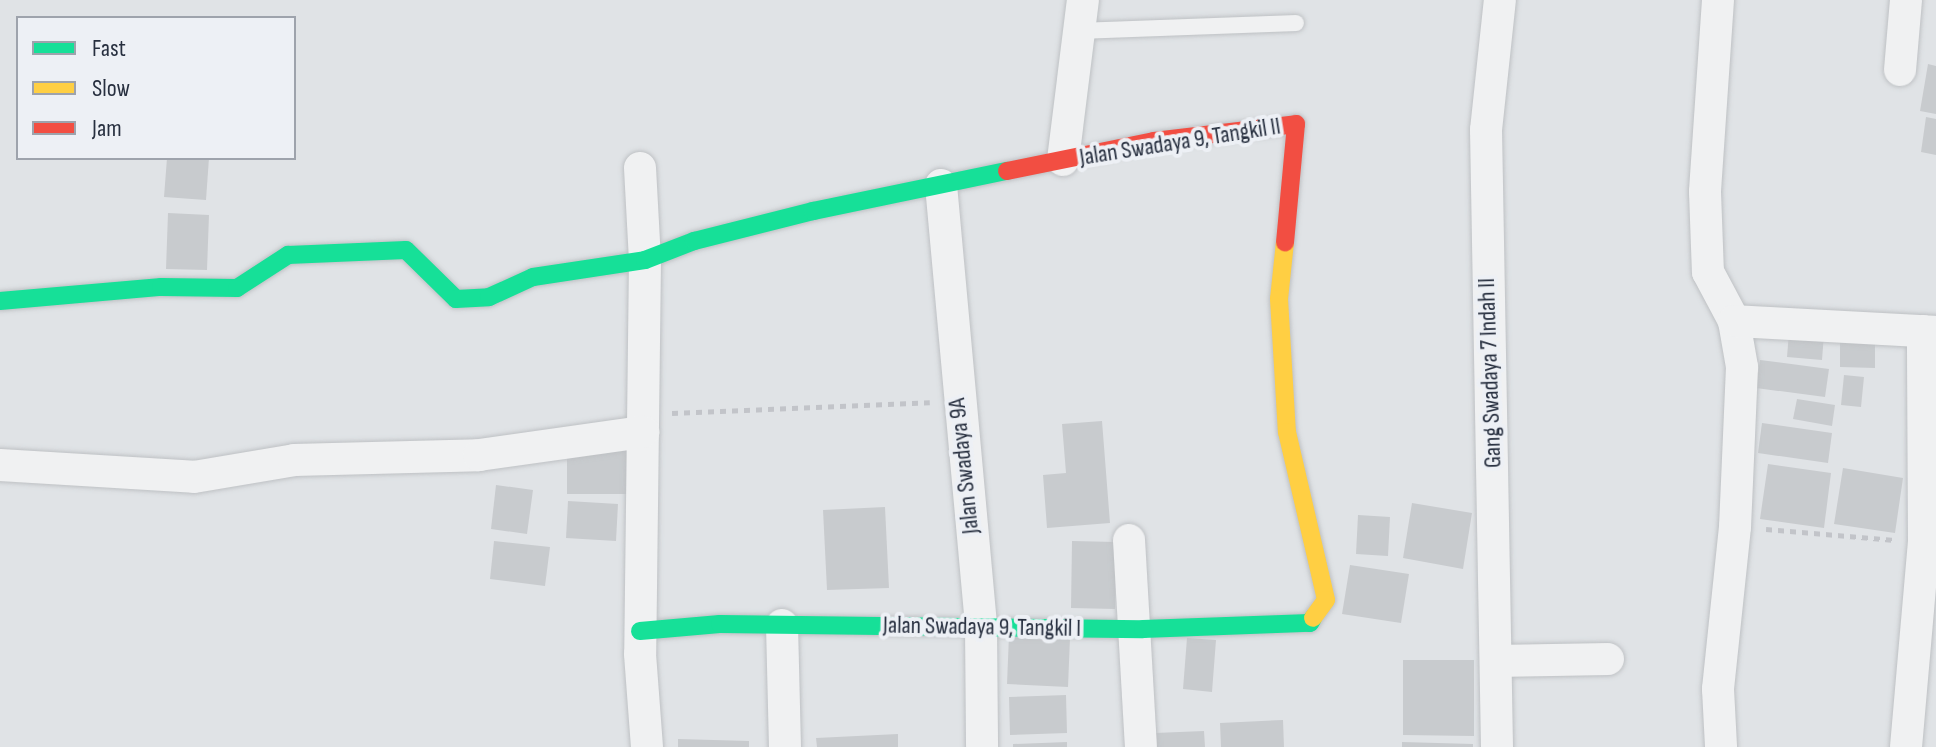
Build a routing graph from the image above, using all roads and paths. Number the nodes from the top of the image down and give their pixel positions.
1 (1500, 0) edge
2 (1718, 0) edge
3 (1906, 0) edge
4 (1081, 15) edge
5 (1296, 23) dead end
6 (1900, 70) dead end
7 (1063, 160) junction
8 (640, 168) dead end
9 (941, 185) junction
10 (645, 260) junction
11 (0, 301) edge
12 (1734, 321) junction
13 (1929, 332) edge
14 (958, 401) junction
15 (643, 423) junction
16 (0, 465) edge
17 (1735, 527) junction
18 (1129, 540) dead end
19 (1924, 542) junction
20 (1320, 613) joint
21 (782, 625) junction
22 (981, 627) junction
23 (1134, 628) junction
24 (640, 631) junction
25 (1608, 659) dead end
26 (1497, 661) junction
27 (647, 747) edge
28 (785, 747) edge
29 (982, 747) edge
30 (1141, 747) edge
31 (1497, 747) edge
32 (1721, 747) edge
33 (1906, 747) edge

1 - 26 street, Gang Swadaya 7 Indah II
2 - 12 street
3 - 6 street
4 - 5 lane
4 - 7 street
7 - 9 street, Jalan Swadaya 9, Tangkil II
7 - 20 street, Jalan Swadaya 9, Tangkil II
8 - 10 street
9 - 10 street, Jalan Swadaya 9, Tangkil II
9 - 14 street, Jalan Swadaya 9A
10 - 11 street, Jalan Swadaya 9, Tangkil II
10 - 15 street
12 - 13 street
12 - 17 street
13 - 19 street
14 - 15 path
14 - 22 street, Jalan Swadaya 9A
15 - 16 street
15 - 24 street
17 - 19 path
17 - 32 street
18 - 23 street
19 - 33 street
20 - 23 street, Jalan Swadaya 9, Tangkil I
21 - 22 street, Jalan Swadaya 9, Tangkil I
21 - 24 street, Jalan Swadaya 9, Tangkil I
21 - 28 street
22 - 23 street, Jalan Swadaya 9, Tangkil I
22 - 29 street, Jalan Swadaya 9A
23 - 30 street
24 - 27 street
25 - 26 street
26 - 31 street, Gang Swadaya 7 Indah II

